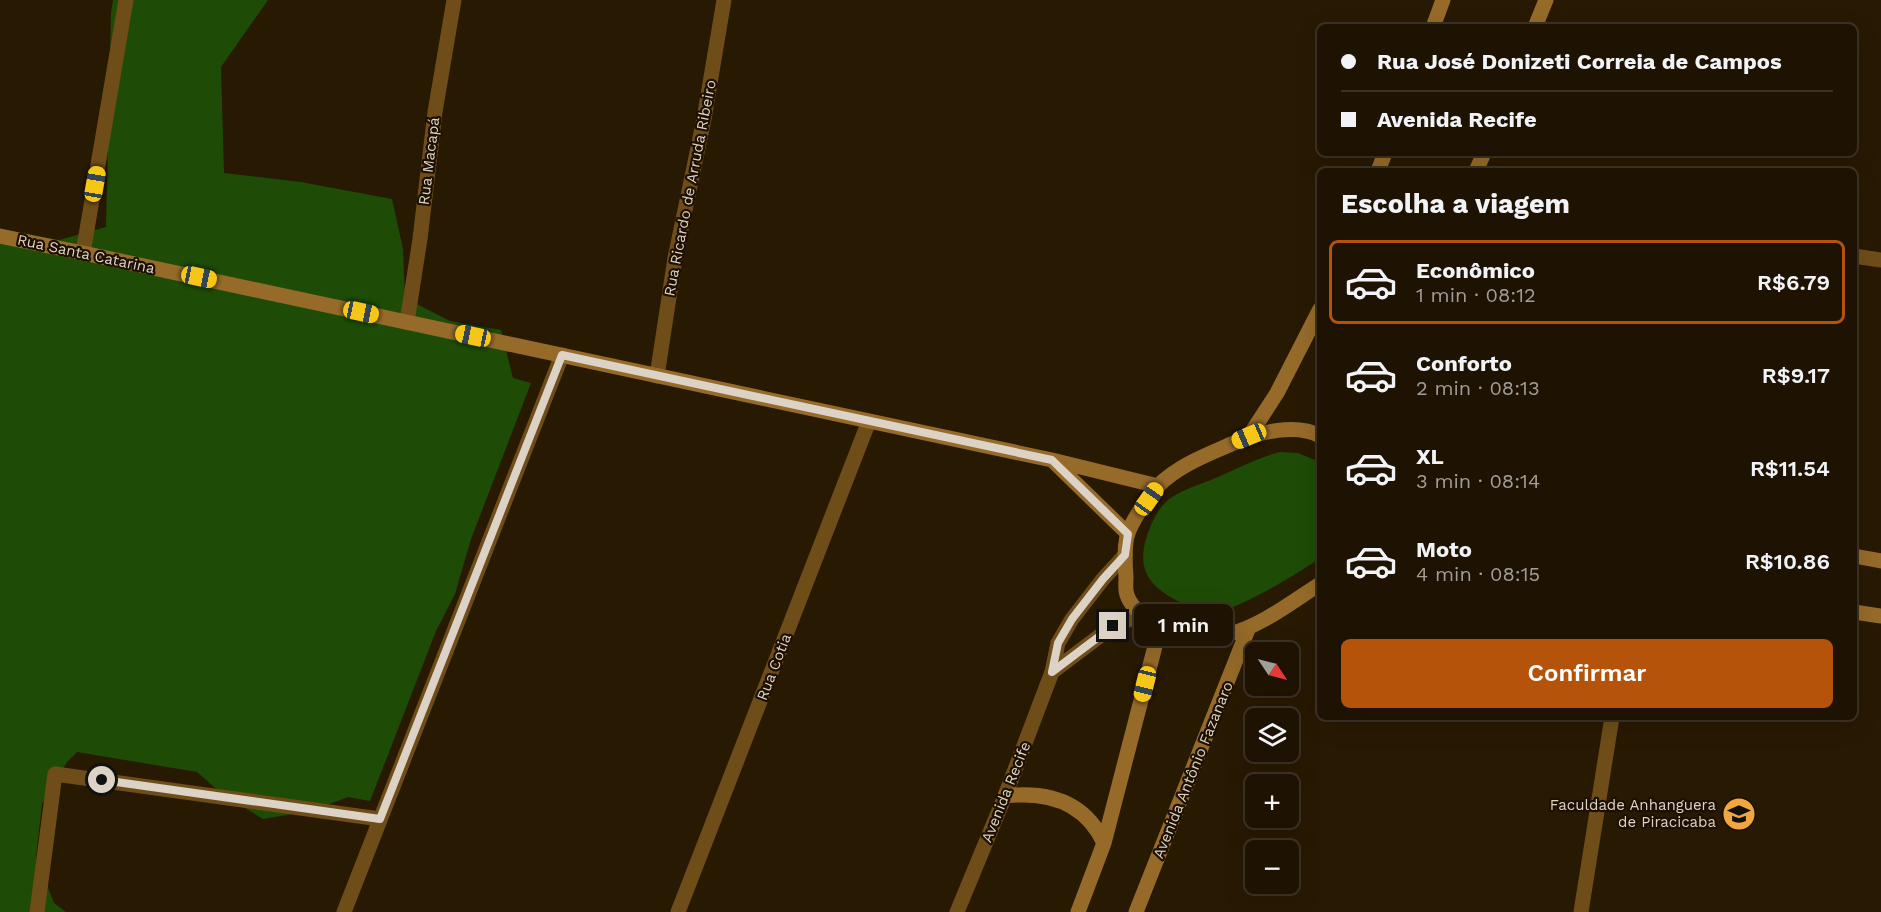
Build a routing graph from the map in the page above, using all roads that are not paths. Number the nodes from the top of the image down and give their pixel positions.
1 (126, 0) edge
2 (454, 0) edge
3 (724, 0) edge
4 (1443, 0) edge
5 (1546, 0) edge
6 (1434, 24) edge
7 (1536, 24) edge
8 (0, 236) edge
9 (83, 253) junction
10 (1857, 256) edge
11 (1881, 260) edge
12 (1317, 315) edge
13 (407, 322) junction
14 (562, 355) junction
15 (657, 376) junction
16 (869, 421) junction
17 (1317, 435) edge
18 (1249, 436) junction
19 (1052, 460) junction
20 (1158, 486) junction
21 (1128, 534) junction
22 (1125, 555) junction
23 (1857, 557) edge
24 (1881, 561) edge
25 (1317, 586) edge
26 (1857, 612) edge
27 (1140, 615) junction
28 (1881, 616) edge
29 (1160, 627) junction
30 (1249, 627) junction
31 (1052, 672) junction
32 (1612, 720) edge
33 (1005, 796) junction
34 (380, 819) junction
35 (1104, 843) junction
36 (38, 912) edge
37 (344, 912) edge
38 (678, 912) edge
39 (957, 912) edge
40 (1078, 912) edge
41 (1136, 912) edge
42 (1581, 912) edge

1 - 9 street
2 - 13 street, Rua Macapá
3 - 15 street, Rua Ricardo de Arruda Ribeiro
4 - 6 main road
5 - 7 main road
8 - 9 main road, Rua Santa Catarina
9 - 13 main road, Rua Santa Catarina
10 - 11 street
12 - 18 main road
13 - 14 main road, Rua Santa Catarina
14 - 15 main road, Rua Santa Catarina
14 - 34 street
15 - 16 main road, Rua Santa Catarina
16 - 19 main road, Rua Santa Catarina
16 - 38 street, Rua Cotia
17 - 18 main road
18 - 20 main road
19 - 20 main road, Rua Santa Catarina
19 - 21 main road
20 - 21 main road
21 - 22 main road
22 - 27 main road
22 - 31 street, Avenida Recife
23 - 24 main road
25 - 30 main road
26 - 28 main road
27 - 29 main road
27 - 31 street
29 - 30 main road
29 - 35 main road
30 - 41 main road, Avenida Antônio Fazanaro
31 - 33 street, Avenida Recife
32 - 42 street
33 - 35 main road
33 - 39 street, Avenida Recife
34 - 36 street
34 - 37 street
35 - 40 main road

